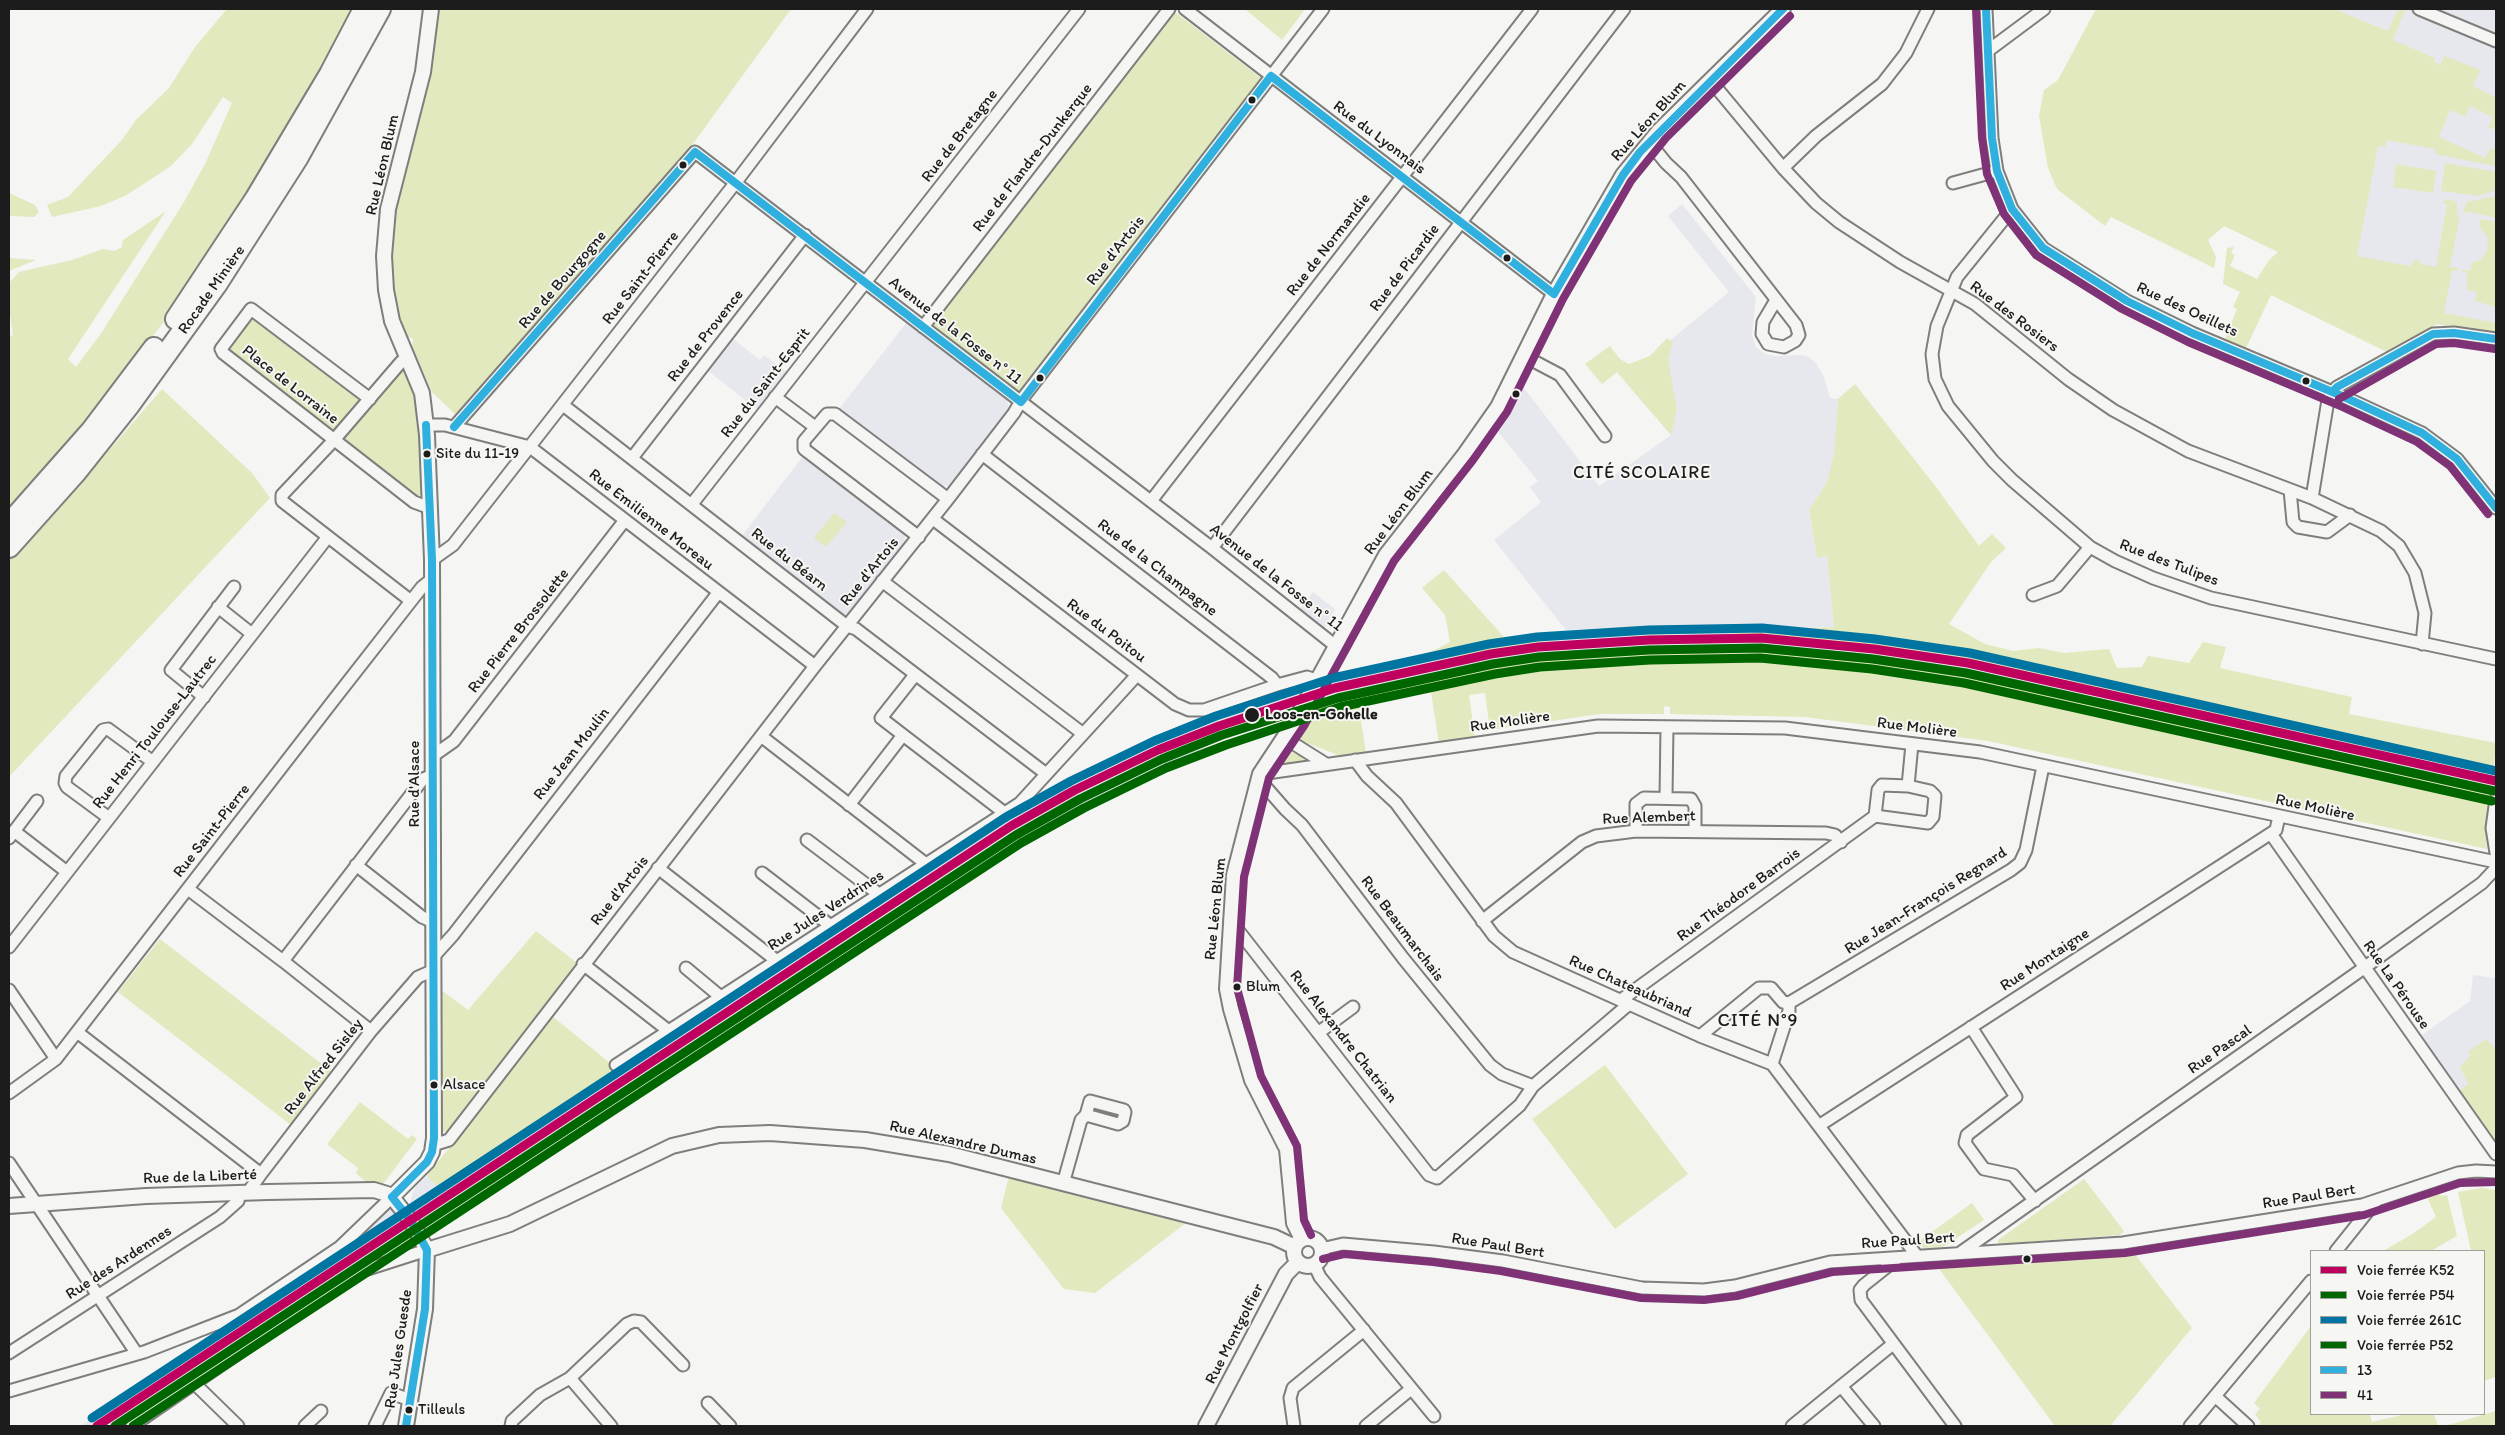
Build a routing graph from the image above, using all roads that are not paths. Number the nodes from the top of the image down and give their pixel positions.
1 (364, 9) edge
2 (380, 9) edge
3 (430, 9) edge
4 (867, 9) edge
5 (1079, 9) edge
6 (1169, 9) edge
7 (1185, 9) edge
8 (1323, 9) edge
9 (1532, 9) edge
10 (1624, 9) edge
11 (1783, 9) edge
12 (1928, 9) edge
13 (1986, 9) edge
14 (2044, 9) edge
15 (2419, 9) edge
16 (2496, 41) edge
17 (1989, 50) junction
18 (1271, 76) junction
19 (1710, 80) junction
20 (1649, 142) junction
21 (695, 152) joint
22 (1784, 168) junction
23 (1997, 171) junction
24 (1403, 176) junction
25 (736, 182) junction
26 (1953, 183) dead end
27 (2012, 209) junction
28 (1461, 222) junction
29 (805, 235) junction
30 (866, 283) junction
31 (1953, 291) junction
32 (1554, 294) junction
33 (1776, 300) dead end
34 (923, 327) junction
35 (2496, 339) edge
36 (1524, 356) junction
37 (408, 357) junction
38 (2332, 392) junction
39 (775, 397) junction
40 (370, 399) junction
41 (1021, 402) junction
42 (562, 405) junction
43 (426, 425) junction
44 (454, 427) junction
45 (815, 427) junction
46 (1605, 436) dead end
47 (334, 440) junction
48 (530, 447) junction
49 (982, 454) junction
50 (632, 458) junction
51 (2290, 490) junction
52 (2312, 498) junction
53 (948, 499) junction
54 (1151, 500) junction
55 (692, 504) junction
56 (430, 508) junction
57 (2496, 508) edge
58 (2350, 515) junction
59 (933, 519) junction
60 (625, 520) junction
61 (9, 524) edge
62 (919, 537) junction
63 (327, 538) junction
64 (2090, 546) junction
65 (9, 547) edge
66 (1212, 548) junction
67 (432, 560) junction
68 (432, 579) junction
69 (882, 581) junction
70 (234, 587) dead end
71 (718, 593) junction
72 (2033, 595) dead end
73 (411, 601) junction
74 (218, 607) junction
75 (848, 626) junction
76 (252, 634) junction
77 (2422, 644) junction
78 (1337, 647) junction
79 (2496, 659) edge
80 (815, 666) junction
81 (915, 674) junction
82 (1137, 675) junction
83 (1316, 680) junction
84 (1277, 685) junction
85 (204, 697) junction
86 (1667, 727) junction
87 (1082, 733) junction
88 (903, 735) junction
89 (761, 736) junction
90 (1283, 737) junction
91 (1912, 744) junction
92 (432, 753) junction
93 (1355, 760) junction
94 (153, 762) junction
95 (1326, 764) junction
96 (2043, 766) junction
97 (1045, 774) junction
98 (1260, 774) junction
99 (432, 775) junction
100 (1908, 786) junction
101 (1666, 798) junction
102 (2496, 799) edge
103 (37, 801) dead end
104 (849, 805) junction
105 (1004, 815) junction
106 (1875, 816) junction
107 (2279, 816) junction
108 (109, 818) junction
109 (1636, 831) junction
110 (1695, 831) junction
111 (11, 834) edge
112 (2271, 834) junction
113 (807, 840) dead end
114 (1841, 842) junction
115 (2496, 853) edge
116 (2496, 862) edge
117 (926, 864) junction
118 (356, 865) junction
119 (658, 868) junction
120 (2496, 868) edge
121 (67, 872) junction
122 (762, 873) dead end
123 (188, 889) junction
124 (880, 895) junction
125 (1230, 920) junction
126 (1482, 920) junction
127 (831, 926) junction
128 (434, 927) junction
129 (453, 935) junction
130 (9, 947) edge
131 (283, 961) junction
132 (778, 961) junction
133 (434, 963) junction
134 (584, 964) junction
135 (686, 968) dead end
136 (2364, 968) junction
137 (9, 990) edge
138 (722, 998) junction
139 (1625, 1002) junction
140 (1789, 1003) junction
141 (1353, 1007) dead end
142 (1971, 1027) junction
143 (371, 1031) junction
144 (77, 1032) junction
145 (670, 1032) junction
146 (1318, 1033) junction
147 (1700, 1036) junction
148 (56, 1060) junction
149 (1772, 1064) junction
150 (616, 1065) dead end
151 (1533, 1086) junction
152 (9, 1092) edge
153 (1086, 1115) dead end
154 (1820, 1125) junction
155 (433, 1145) junction
156 (2496, 1154) edge
157 (9, 1163) edge
158 (2496, 1172) edge
159 (261, 1174) junction
160 (1430, 1175) joint
161 (1063, 1184) junction
162 (245, 1193) junction
163 (392, 1197) junction
164 (2035, 1201) junction
165 (2376, 1201) junction
166 (36, 1204) junction
167 (9, 1206) edge
168 (1294, 1223) junction
169 (1278, 1239) junction
170 (1299, 1243) junction
171 (1322, 1249) junction
172 (427, 1250) junction
173 (2337, 1250) edge
174 (1960, 1254) junction
175 (1917, 1256) junction
176 (1898, 1258) junction
177 (1298, 1262) junction
178 (1314, 1264) junction
179 (2310, 1282) edge
180 (98, 1295) junction
181 (1364, 1330) junction
182 (1893, 1344) junction
183 (9, 1353) edge
184 (137, 1354) junction
185 (683, 1365) dead end
186 (570, 1378) junction
187 (194, 1383) junction
188 (1841, 1386) junction
189 (1411, 1389) junction
190 (9, 1391) edge
191 (2215, 1396) junction
192 (410, 1400) junction
193 (708, 1403) dead end
194 (321, 1411) dead end
195 (1434, 1416) dead end
196 (132, 1426) edge
197 (238, 1426) edge
198 (305, 1426) edge
199 (375, 1426) edge
200 (406, 1426) edge
201 (511, 1426) edge
202 (611, 1426) edge
203 (730, 1426) edge
204 (1206, 1426) edge
205 (1294, 1426) edge
206 (1366, 1426) edge
207 (1792, 1426) edge
208 (1874, 1426) edge
209 (1955, 1426) edge
210 (2190, 1426) edge
211 (2248, 1426) edge

1 - 61 highway, Rocade Minière
2 - 65 highway, Rocade Minière
3 - 37 street, Rue Léon Blum
4 - 25 street, Rue Saint-Pierre
5 - 30 street, Rue de Bretagne
6 - 34 street, Rue de Flandre-Dunkerque
7 - 18 street, Rue du Lyonnais
8 - 18 street, Rue d'Artois
9 - 24 street, Rue de Normandie
10 - 28 street, Rue de Picardie
11 - 19 street, Rue Léon Blum
12 - 22 street
13 - 17 street, Rue des Oeillets
14 - 17 street
15 - 16 street
17 - 23 street, Rue des Oeillets
18 - 24 street, Rue du Lyonnais
18 - 41 street, Rue d'Artois
19 - 20 street, Rue Léon Blum
19 - 22 street, Rue des Rosiers
20 - 32 street, Rue Léon Blum
20 - 33 street
21 - 25 street, Avenue de la Fosse n° 11
21 - 44 street, Rue de Bourgogne
22 - 31 street, Rue des Rosiers
23 - 26 street
23 - 27 street, Rue des Oeillets
24 - 28 street, Rue du Lyonnais
24 - 54 street, Rue de Normandie
25 - 29 street, Avenue de la Fosse n° 11
25 - 42 street, Rue Saint-Pierre
27 - 31 street, Rue des Tulipes
27 - 38 street, Rue des Oeillets
28 - 32 street, Rue du Lyonnais
28 - 66 street, Rue de Picardie
29 - 30 street, Avenue de la Fosse n° 11
29 - 50 street, Rue de Provence
30 - 34 street, Avenue de la Fosse n° 11
30 - 39 street, Rue du Saint-Esprit
31 - 51 street, Rue des Rosiers
31 - 64 street, Rue des Tulipes
32 - 36 street, Rue Léon Blum
34 - 41 street, Avenue de la Fosse n° 11
35 - 38 street
36 - 46 street
36 - 78 street, Rue Léon Blum
37 - 40 street
37 - 43 street, Rue d'Alsace
38 - 52 street
38 - 57 street, Rue des Oeillets
39 - 45 street
39 - 55 street, Rue du Saint-Esprit
40 - 47 street
40 - 47 street, Place de Lorraine
41 - 49 street, Rue d'Artois
41 - 54 street, Avenue de la Fosse n° 11
42 - 48 street, Rue Saint-Pierre
42 - 50 street, Rue du Béarn
43 - 44 street, Rue Emilienne Moreau
43 - 56 street, Rue d'Alsace
44 - 48 street, Rue Emilienne Moreau
45 - 53 street
45 - 62 street
47 - 56 street, Place de Lorraine
47 - 63 street
48 - 60 street, Rue Emilienne Moreau
48 - 67 street, Rue Saint-Pierre
49 - 53 street, Rue d'Artois
49 - 84 street, Rue de la Champagne
50 - 55 street, Rue du Béarn
51 - 52 street, Rue des Rosiers
51 - 58 street
52 - 58 street, Rue des Rosiers
53 - 59 street, Rue d'Artois
54 - 66 street, Avenue de la Fosse n° 11
55 - 75 street, Rue du Béarn
56 - 67 street, Rue d'Alsace
58 - 77 street, Rue des Rosiers
59 - 62 street, Rue d'Artois
59 - 82 street, Rue du Poitou
60 - 71 street, Rue Emilienne Moreau
60 - 92 street, Rue Pierre Brossolette
62 - 69 street, Rue d'Artois
63 - 73 street
63 - 76 street, Rue Henri Toulouse-Lautrec
64 - 72 street
64 - 77 street, Rue des Tulipes
66 - 78 street, Avenue de la Fosse n° 11
67 - 68 street, Rue d'Alsace
68 - 73 street, Rue Saint-Pierre
68 - 92 street, Rue d'Alsace
69 - 75 street, Rue d'Artois
69 - 87 street
70 - 74 street
71 - 80 street, Rue Emilienne Moreau
71 - 129 street, Rue Jean Moulin
73 - 123 street, Rue Saint-Pierre
74 - 76 street
74 - 85 street
75 - 80 street, Rue d'Artois
75 - 81 street, Rue du Béarn
76 - 85 street, Rue Henri Toulouse-Lautrec
77 - 79 street, Rue des Tulipes
78 - 83 street, Rue Léon Blum
80 - 89 street, Rue d'Artois
81 - 88 street
81 - 97 street, Rue du Béarn
82 - 84 street, Rue du Poitou
82 - 87 street, Rue Jules Verdrines
83 - 84 street
83 - 90 street, Rue Léon Blum
85 - 94 street, Rue Henri Toulouse-Lautrec
86 - 91 street, Rue Molière
86 - 93 street, Rue Molière
86 - 101 street
87 - 97 street, Rue Jules Verdrines
88 - 104 street
88 - 105 street
89 - 104 street
89 - 119 street, Rue d'Artois
90 - 95 street
90 - 98 street, Rue Léon Blum
91 - 96 street, Rue Molière
91 - 100 street
92 - 99 street, Rue d'Alsace
93 - 95 street, Rue Molière
93 - 126 street, Rue Chateaubriand
94 - 108 street, Rue Henri Toulouse-Lautrec
94 - 108 street
95 - 98 street, Rue Molière
96 - 107 street, Rue Molière
96 - 140 street, Rue Jean-François Regnard
97 - 105 street, Rue Jules Verdrines
98 - 125 street, Rue Léon Blum
98 - 151 street, Rue Beaumarchais
99 - 118 street
99 - 128 street, Rue d'Alsace
100 - 106 street
100 - 106 street
101 - 109 street
101 - 110 street
102 - 115 street
103 - 111 street
104 - 117 street
105 - 117 street, Rue Jules Verdrines
106 - 114 street, Rue Théodore Barrois
107 - 112 street
107 - 116 street, Rue Molière
108 - 121 street, Rue Henri Toulouse-Lautrec
109 - 110 street, Rue Alembert
109 - 126 street, Rue Alembert
110 - 114 street, Rue Alembert
111 - 121 street
112 - 136 street, Rue La Pérouse
112 - 142 street, Rue Montaigne
113 - 124 street
114 - 139 street, Rue Théodore Barrois
117 - 124 street, Rue Jules Verdrines
118 - 128 street
118 - 131 street
119 - 132 street
119 - 134 street, Rue d'Artois
120 - 136 street, Rue Pascal
121 - 130 street, Rue Henri Toulouse-Lautrec
122 - 127 street
123 - 131 street
123 - 144 street, Rue Saint-Pierre
124 - 127 street, Rue Jules Verdrines
125 - 146 street, Rue Alexandre Chatrian
125 - 168 street, Rue Léon Blum
126 - 139 street, Rue Chateaubriand
127 - 132 street, Rue Jules Verdrines
128 - 129 street
128 - 133 street, Rue d'Alsace
129 - 133 street, Rue Jean Moulin
131 - 143 street
132 - 138 street, Rue Jules Verdrines
133 - 143 street, Rue Alfred Sisley
133 - 155 street, Rue d'Alsace
134 - 145 street
134 - 155 street, Rue d'Artois
135 - 138 street
136 - 156 street, Rue La Pérouse
136 - 164 street, Rue Pascal
137 - 148 street
138 - 145 street, Rue Jules Verdrines
139 - 147 street, Rue Chateaubriand
139 - 151 street, Rue Théodore Barrois
140 - 147 street
140 - 149 street
141 - 146 street
142 - 154 street, Rue Montaigne
142 - 164 street
143 - 159 street, Rue Alfred Sisley
144 - 148 street, Rue Saint-Pierre
144 - 159 street
145 - 150 street, Rue Jules Verdrines
146 - 160 street, Rue Alexandre Chatrian
147 - 149 street, Rue Chateaubriand
148 - 152 street, Rue Saint-Pierre
149 - 154 street
151 - 160 street, Rue Théodore Barrois
153 - 161 street
154 - 175 street
155 - 163 street, Rue d'Alsace
157 - 166 street
158 - 165 street, Rue Paul Bert
159 - 162 street, Rue Alfred Sisley
161 - 169 street, Rue Alexandre Dumas
161 - 172 street, Rue Alexandre Dumas
162 - 163 street, Rue de la Liberté
162 - 166 street, Rue de la Liberté
162 - 180 street, Rue des Ardennes
163 - 172 street
163 - 184 street
164 - 174 street, Rue Pascal
165 - 173 street
165 - 174 street, Rue Paul Bert
166 - 167 street, Rue de la Liberté
166 - 180 street
168 - 169 street
168 - 170 street
169 - 170 street, Rue Alexandre Dumas
170 - 171 street
170 - 177 street
171 - 176 street, Rue Paul Bert
171 - 178 street
172 - 187 street
172 - 192 street, Rue Jules Guesde
174 - 175 street, Rue Paul Bert
175 - 176 street, Rue Paul Bert
176 - 182 street
177 - 178 street
177 - 204 street, Rue Montgolfier
178 - 181 street
179 - 191 street
180 - 183 street, Rue des Ardennes
180 - 184 street
181 - 189 street
181 - 205 street
182 - 188 street
182 - 209 street
184 - 190 street
185 - 186 street
186 - 201 street
186 - 202 street
187 - 196 street
187 - 197 street
188 - 207 street
188 - 208 street
189 - 195 street
189 - 206 street
191 - 210 street
191 - 211 street
192 - 199 street
192 - 200 street, Rue Jules Guesde
193 - 203 street
194 - 198 street

